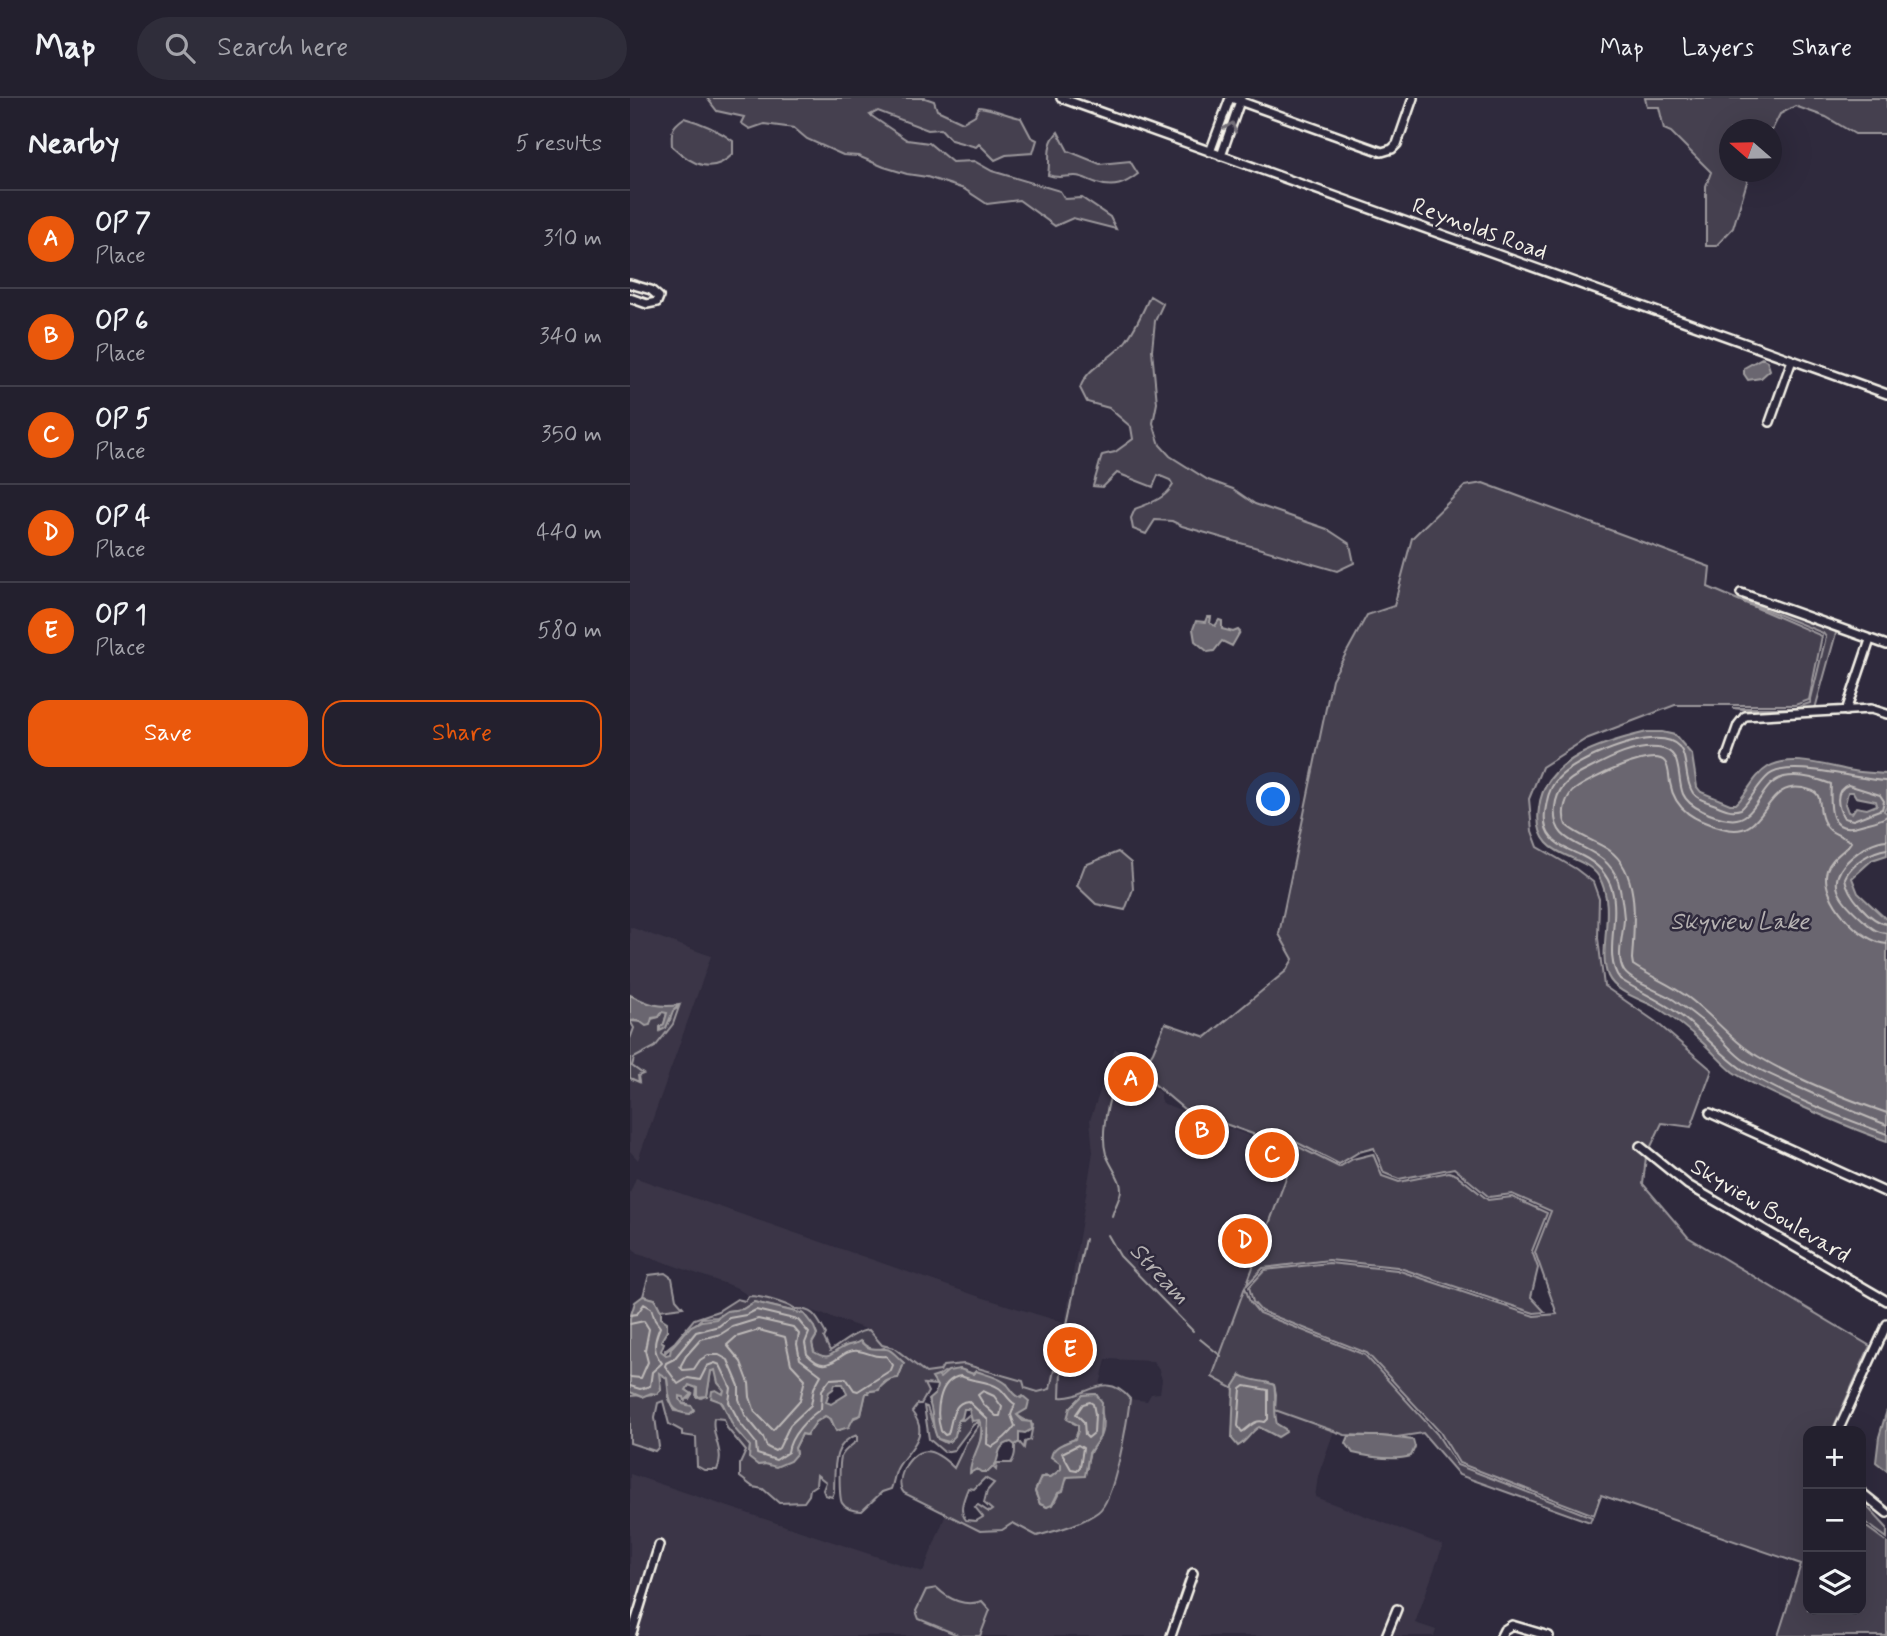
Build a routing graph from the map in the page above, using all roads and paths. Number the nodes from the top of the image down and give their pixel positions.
1 (1060, 98) edge
2 (1230, 98) edge
3 (1413, 98) edge
4 (1241, 100) edge
5 (1210, 152) junction
6 (1221, 156) junction
7 (630, 284) edge
8 (630, 298) edge
9 (1792, 360) junction
10 (1887, 394) edge
11 (1770, 422) dead end
12 (1741, 593) dead end
13 (1870, 639) junction
14 (1887, 645) edge
15 (1846, 711) junction
16 (1887, 714) edge
17 (1726, 760) dead end
18 (1710, 1112) dead end
19 (1640, 1146) dead end
20 (1887, 1193) edge
21 (1887, 1301) edge
22 (1887, 1324) edge
23 (1840, 1426) edge
24 (1866, 1496) edge
25 (1887, 1513) edge
26 (659, 1545) dead end
27 (1193, 1573) dead end
28 (1397, 1609) dead end
29 (631, 1636) edge
30 (1171, 1636) edge
31 (1386, 1636) edge
32 (1502, 1636) edge
33 (1549, 1636) edge

1 - 5 street, Reynolds Road
2 - 4 street
2 - 5 street
3 - 4 street
6 -> 4 street
5 - 6 street, Reynolds Road
6 - 9 street, Reynolds Road
7 - 8 street
9 - 10 street, Reynolds Road
9 - 11 street
12 - 13 street
13 - 14 street
13 - 15 street
15 - 16 street
15 - 17 street
18 - 20 street
19 - 21 street, Skyview Boulevard
22 - 23 street
24 - 25 street
26 - 29 street
27 - 30 street
28 - 31 street
32 - 33 street

